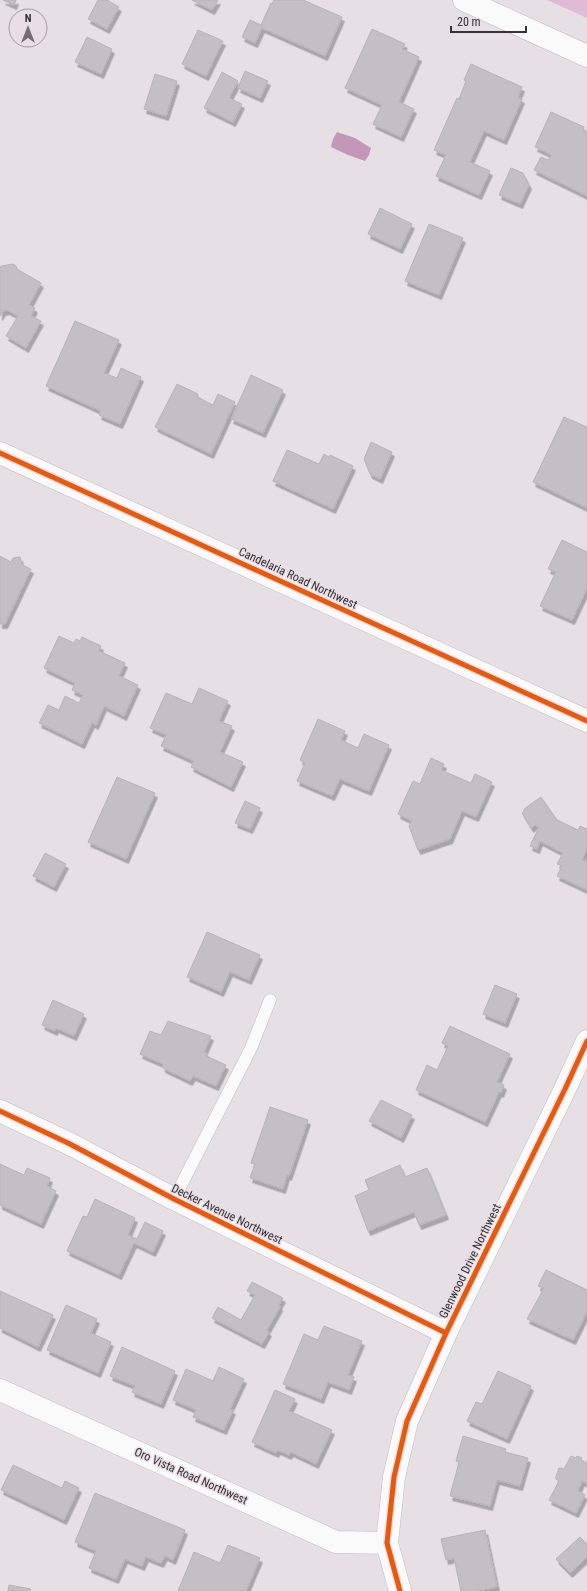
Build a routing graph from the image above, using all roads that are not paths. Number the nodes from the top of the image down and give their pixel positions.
1 (464, 0) edge
2 (587, 56) edge
3 (0, 453) edge
4 (587, 721) edge
5 (270, 1000) dead end
6 (587, 1041) edge
7 (0, 1111) edge
8 (174, 1199) junction
9 (446, 1333) junction
10 (0, 1390) edge
11 (387, 1543) junction
12 (400, 1591) edge

1 - 2 street
3 - 4 street, Candelaria Road Northwest
5 - 8 lane
6 - 9 street, Glenwood Drive Northwest
7 - 8 street, Decker Avenue Northwest
8 - 9 street, Decker Avenue Northwest
9 - 11 street, Glenwood Drive Northwest
10 - 11 street, Oro Vista Road Northwest
11 - 12 street, Glenwood Drive Northwest

